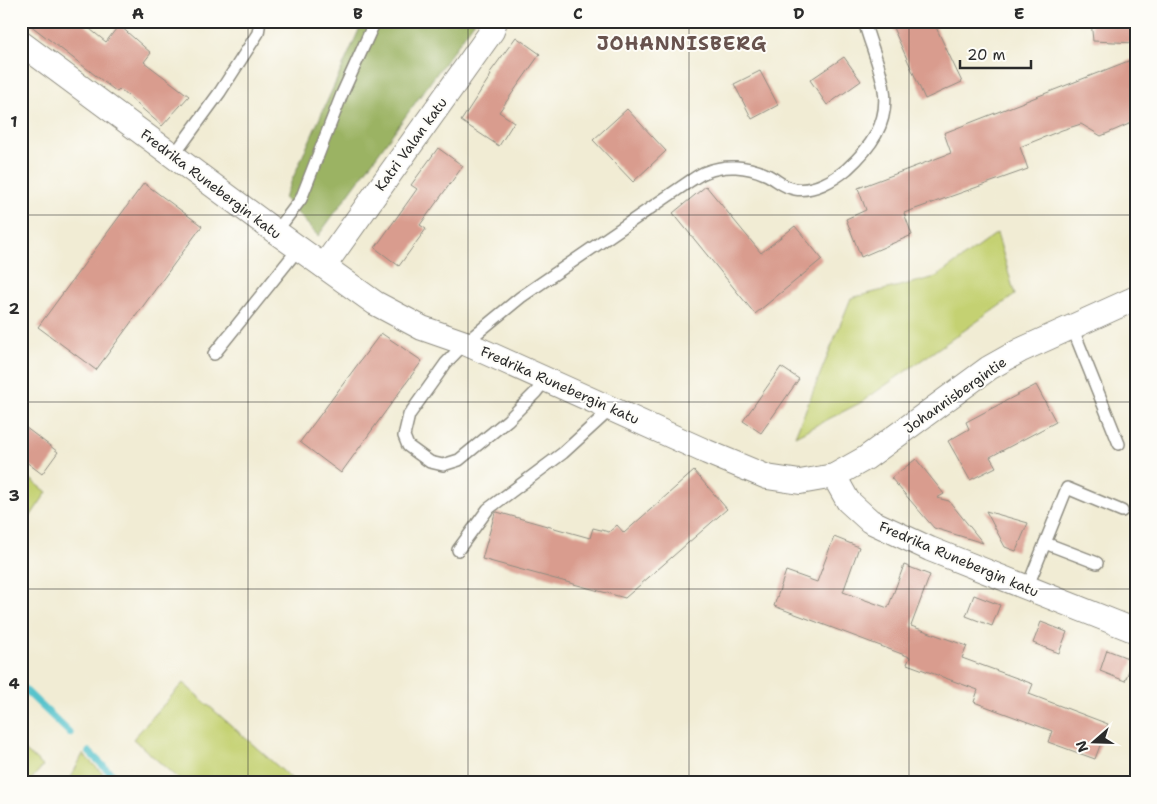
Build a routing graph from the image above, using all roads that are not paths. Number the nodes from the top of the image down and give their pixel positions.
1 (260, 21) edge
2 (375, 21) edge
3 (496, 21) edge
4 (864, 21) edge
5 (21, 44) edge
6 (174, 156) junction
7 (276, 232) junction
8 (299, 248) junction
9 (324, 266) junction
10 (1136, 298) edge
11 (1072, 327) junction
12 (465, 343) junction
13 (214, 354) dead end
14 (546, 378) junction
15 (611, 409) junction
16 (1119, 444) dead end
17 (834, 476) junction
18 (1122, 511) dead end
19 (1045, 543) junction
20 (458, 550) dead end
21 (1097, 563) dead end
22 (1027, 588) junction
23 (1136, 632) edge

1 - 6 lane
2 - 7 lane
3 - 9 street, Katri Valan katu
4 - 12 lane
5 - 6 street, Fredrika Runebergin katu
6 - 7 street, Fredrika Runebergin katu
7 - 8 street, Fredrika Runebergin katu
8 - 9 street, Fredrika Runebergin katu
8 - 13 lane
9 - 12 street, Fredrika Runebergin katu
10 - 11 street, Johannisbergintie
11 - 16 lane
11 - 17 street, Johannisbergintie
12 - 14 street, Fredrika Runebergin katu
12 - 14 lane
14 - 15 street, Fredrika Runebergin katu
15 - 17 street, Fredrika Runebergin katu
15 - 20 lane
17 - 22 street, Fredrika Runebergin katu
18 - 19 lane
19 - 21 lane
19 - 22 lane
22 - 23 street, Fredrika Runebergin katu

